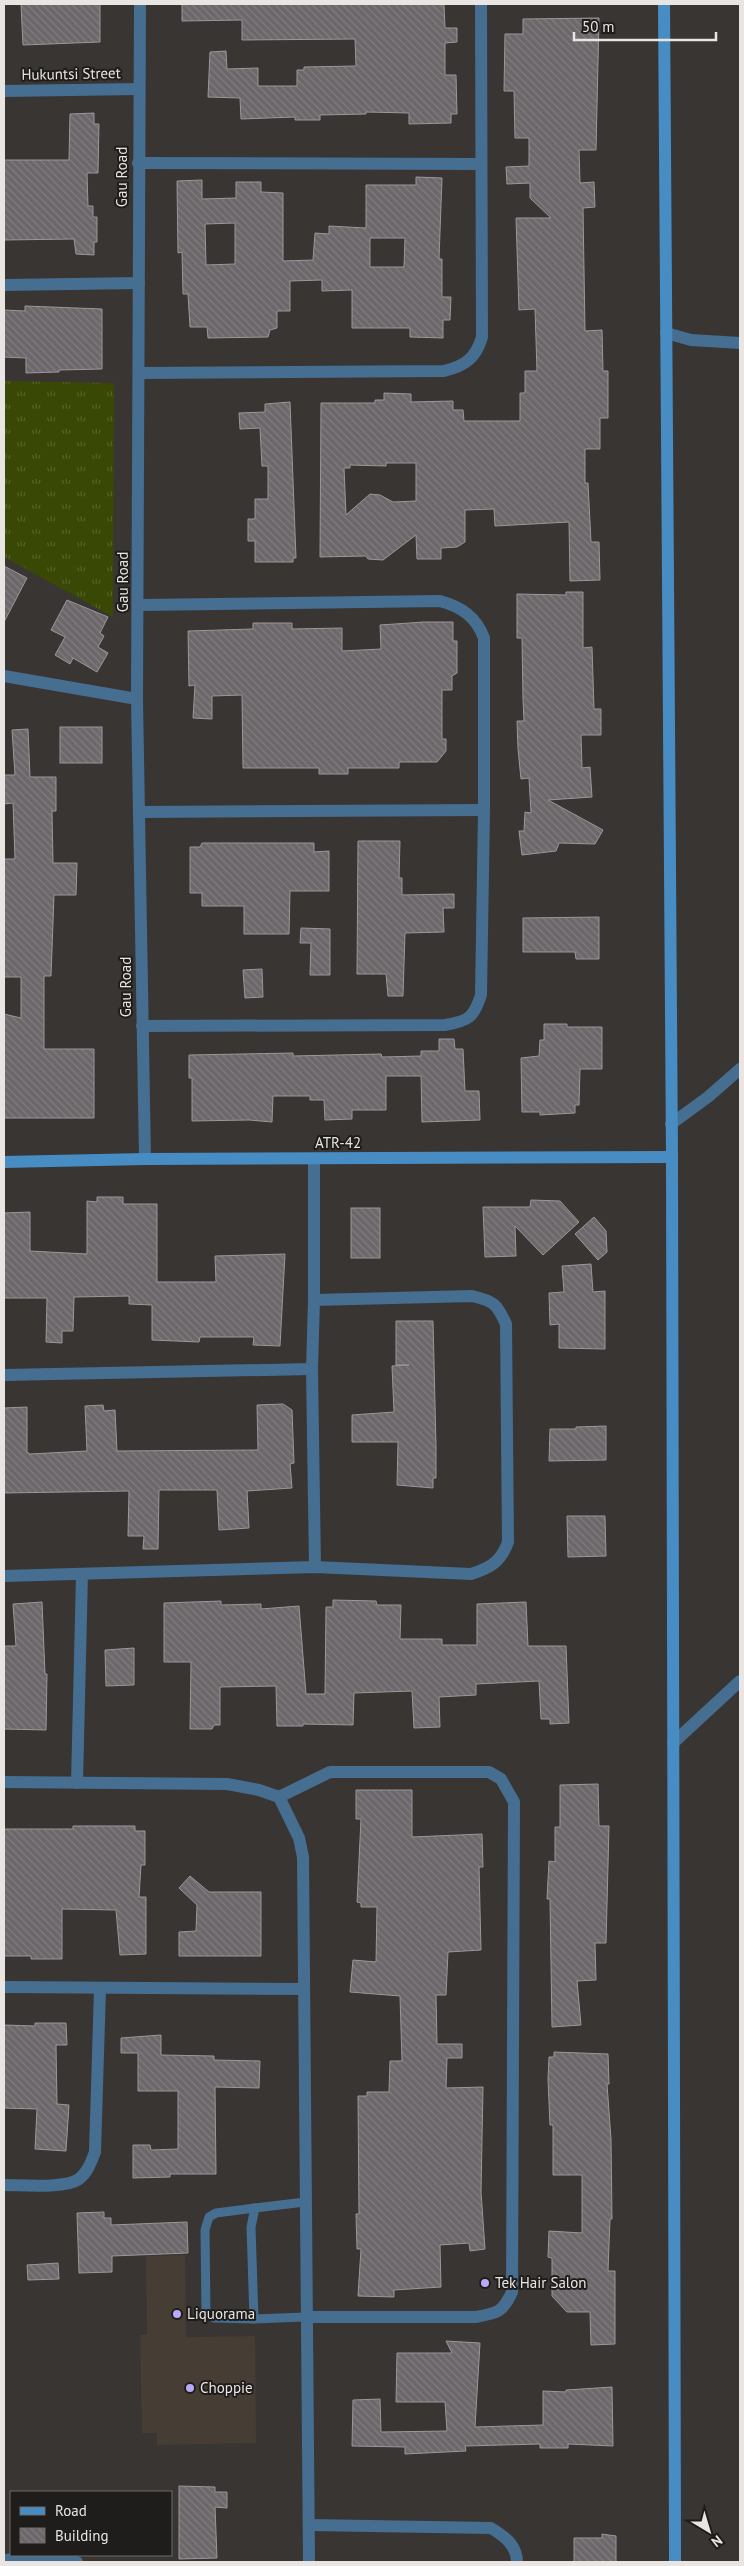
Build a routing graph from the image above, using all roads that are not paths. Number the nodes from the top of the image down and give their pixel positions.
1 (140, 4) edge
2 (481, 4) edge
3 (664, 4) edge
4 (138, 89) junction
5 (4, 91) edge
6 (138, 163) junction
7 (480, 164) junction
8 (139, 283) junction
9 (4, 284) edge
10 (666, 333) junction
11 (740, 343) edge
12 (140, 373) junction
13 (140, 605) junction
14 (4, 676) edge
15 (17, 679) junction
16 (4, 685) edge
17 (138, 699) junction
18 (484, 810) junction
19 (141, 812) junction
20 (142, 1026) junction
21 (740, 1069) edge
22 (671, 1124) junction
23 (672, 1158) junction
24 (145, 1159) junction
25 (314, 1159) junction
26 (4, 1162) edge
27 (314, 1300) junction
28 (312, 1369) junction
29 (4, 1376) edge
30 (315, 1567) junction
31 (82, 1574) junction
32 (4, 1576) edge
33 (740, 1681) edge
34 (673, 1743) junction
35 (4, 1782) edge
36 (77, 1783) junction
37 (279, 1797) junction
38 (4, 1987) edge
39 (303, 1988) junction
40 (100, 1989) junction
41 (4, 2185) edge
42 (305, 2202) junction
43 (255, 2208) junction
44 (305, 2317) junction
45 (254, 2319) junction
46 (309, 2525) junction
47 (4, 2560) edge
48 (77, 2562) edge
49 (309, 2562) edge
50 (517, 2562) edge
51 (675, 2562) edge

1 - 4 street, Gau Road
2 - 7 street
3 - 10 main road
4 - 5 street, Hukuntsi Street
4 - 6 street, Gau Road
6 - 7 street
6 - 8 street, Gau Road
7 - 12 street
8 - 9 street
8 - 12 street, Gau Road
10 - 11 street
10 - 22 main road
12 - 13 street, Gau Road
13 - 17 street, Gau Road
13 - 18 street
14 - 15 street
15 - 16 street
15 - 17 street
17 - 19 street, Gau Road
18 - 19 street
18 - 20 street
19 - 20 street, Gau Road
20 - 24 street, Gau Road
21 - 22 street
22 - 23 main road
23 - 25 main road, ATR-42
23 - 34 main road
24 - 25 main road, ATR-42
24 - 26 main road, ATR-42
25 - 27 street
27 - 28 street
27 - 30 street
28 - 29 street
28 - 30 street
30 - 31 street
31 - 32 street
31 - 36 street
33 - 34 street
34 - 51 main road
35 - 36 street
36 - 37 street
37 - 39 street
37 - 44 street
38 - 40 street
39 - 40 street
39 - 42 street
40 - 41 street
42 - 43 lane
42 - 44 street
43 - 45 lane
43 - 45 lane
44 - 45 lane
44 - 46 street
46 - 49 street
46 - 50 street
47 - 48 street

